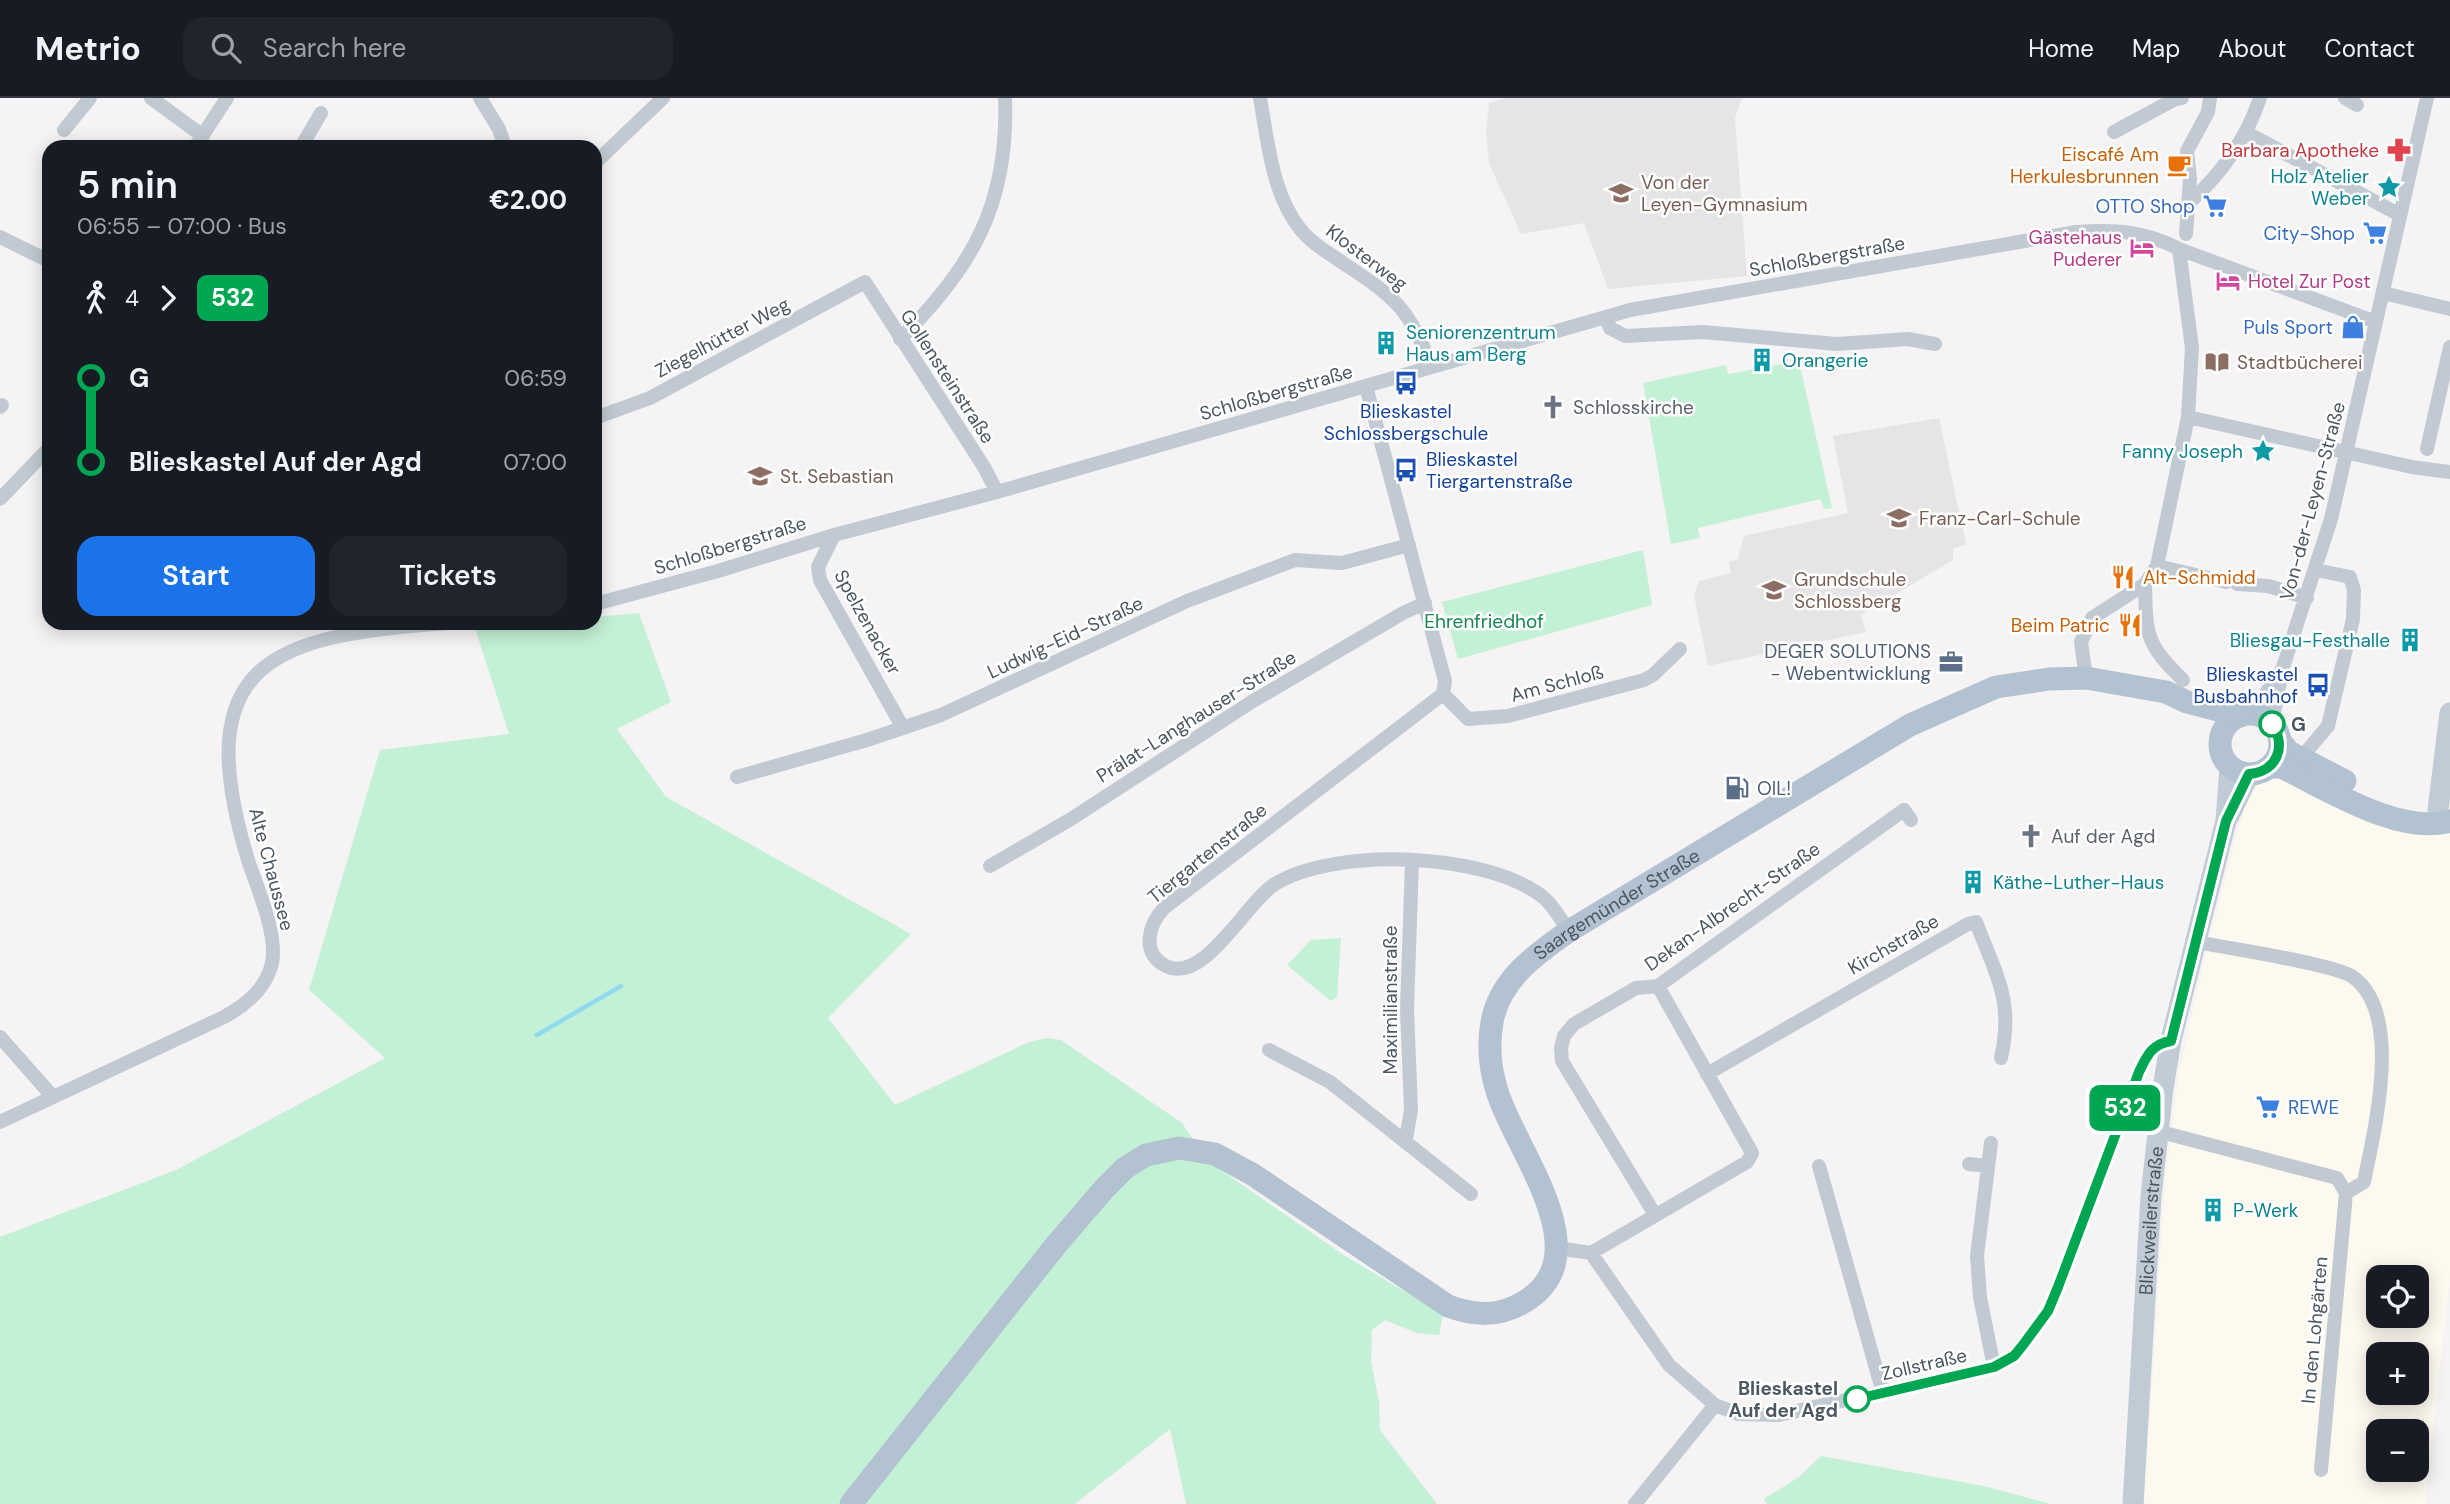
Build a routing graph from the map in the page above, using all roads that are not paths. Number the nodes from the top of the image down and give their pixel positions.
1 (90, 98) edge
2 (151, 98) edge
3 (227, 98) edge
4 (480, 98) edge
5 (663, 98) edge
6 (1006, 98) edge
7 (1260, 98) edge
8 (2182, 98) edge
9 (2210, 98) edge
10 (2260, 98) edge
11 (2427, 98) edge
12 (649, 105) edge
13 (321, 113) dead end
14 (64, 130) dead end
15 (2114, 132) dead end
16 (2247, 133) junction
17 (197, 140) edge
18 (200, 140) edge
19 (305, 140) edge
20 (503, 140) edge
21 (602, 155) edge
22 (2189, 203) junction
23 (2396, 213) junction
24 (2186, 234) dead end
25 (0, 237) edge
26 (2179, 249) junction
27 (42, 258) edge
28 (865, 282) joint
29 (2383, 293) junction
30 (2450, 309) edge
31 (1606, 317) junction
32 (2376, 322) junction
33 (900, 340) junction
34 (1935, 344) dead end
35 (2450, 347) edge
36 (1431, 366) junction
37 (1366, 386) junction
38 (602, 415) edge
39 (2188, 418) junction
40 (2427, 449) dead end
41 (2346, 452) junction
42 (42, 455) edge
43 (2450, 472) edge
44 (997, 492) junction
45 (0, 499) edge
46 (834, 535) junction
47 (1409, 545) junction
48 (2157, 566) junction
49 (2316, 570) junction
50 (2145, 584) junction
51 (2307, 598) junction
52 (602, 602) edge
53 (1425, 603) junction
54 (363, 630) edge
55 (1679, 649) dead end
56 (2283, 667) junction
57 (2086, 678) junction
58 (2185, 691) junction
59 (1443, 694) junction
60 (2450, 713) edge
61 (2261, 723) junction
62 (903, 728) junction
63 (2221, 736) junction
64 (2301, 758) junction
65 (2250, 769) junction
66 (737, 777) dead end
67 (2444, 818) edge
68 (1911, 820) dead end
69 (1412, 861) junction
70 (989, 866) dead end
71 (1569, 931) junction
72 (2197, 942) junction
73 (1658, 985) junction
74 (0, 1037) edge
75 (2171, 1041) junction
76 (1269, 1050) dead end
77 (2001, 1058) dead end
78 (1707, 1074) junction
79 (54, 1097) junction
80 (0, 1122) edge
81 (2157, 1131) junction
82 (1406, 1139) junction
83 (1990, 1143) dead end
84 (1969, 1164) dead end
85 (1988, 1166) junction
86 (1819, 1167) dead end
87 (2346, 1193) junction
88 (1471, 1194) dead end
89 (1654, 1213) junction
90 (1557, 1248) junction
91 (1591, 1253) junction
92 (1994, 1367) junction
93 (1883, 1393) junction
94 (1715, 1405) junction
95 (2321, 1470) dead end
96 (851, 1504) edge
97 (1635, 1504) edge
98 (2133, 1504) edge

1 - 14 street
2 - 17 street
3 - 18 street
4 - 20 street
5 - 12 street
6 - 33 street
7 - 36 street, Klosterweg
8 - 15 street
9 - 22 street
10 - 16 street
11 - 23 street, Von-der-Leyen-Straße
12 - 21 street
13 - 19 street
16 - 22 street
16 - 23 street
22 - 24 street
23 - 29 street, Von-der-Leyen-Straße
25 - 27 street
26 - 31 street, Schloßbergstraße
26 - 32 street, Schloßbergstraße
26 - 39 street
28 - 33 street, Gollensteinstraße
28 - 38 street, Ziegelhütter Weg
29 - 30 street
29 - 32 street, Von-der-Leyen-Straße
31 - 34 street
31 - 36 street, Schloßbergstraße
32 - 41 street, Von-der-Leyen-Straße
33 - 44 street, Gollensteinstraße
35 - 40 street
36 - 37 street, Schloßbergstraße
37 - 44 street, Schloßbergstraße
37 - 47 street
39 - 41 street
39 - 48 street
41 - 43 street
41 - 49 street, Von-der-Leyen-Straße
42 - 45 street
44 - 46 street, Schloßbergstraße
46 - 52 street, Schloßbergstraße
46 - 62 street, Spelzenacker
47 - 53 street
47 - 62 street, Ludwig-Eid-Straße
48 - 50 street
48 - 51 street
49 - 51 street, Von-der-Leyen-Straße
49 - 64 street
50 - 57 street
50 - 58 street
51 - 56 street, Von-der-Leyen-Straße
53 - 59 street
53 - 70 street, Prälat-Langhauser-Straße
54 - 79 street, Alte Chaussee
55 - 59 street, Am Schloß
56 - 61 street, Von-der-Leyen-Straße
56 - 61 street, Von-der-Leyen-Straße
57 - 58 main road, Saargemünder Straße
57 - 71 main road, Saargemünder Straße
58 - 61 main road, Saargemünder Straße
58 - 63 main road, Saargemünder Straße
59 - 69 street, Tiergartenstraße
60 - 67 street
61 - 63 main road
61 - 64 main road, Saargemünder Straße
61 - 65 main road
62 - 66 street, Ludwig-Eid-Straße
63 - 65 main road
64 - 67 main road, Saargemünder Straße
65 - 67 main road
65 - 72 street, Blickweilerstraße
68 - 73 street, Dekan-Albrecht-Straße
69 - 71 street, Tiergartenstraße
69 - 82 street, Maximilianstraße
71 - 90 main road, Saargemünder Straße
72 - 75 street, Blickweilerstraße
72 - 87 street
73 - 78 street
73 - 89 street, Dekan-Albrecht-Straße
74 - 79 street
75 - 81 street, Blickweilerstraße
75 - 92 street, Zollstraße
76 - 82 street
77 - 78 street, Kirchstraße
78 - 89 street
79 - 80 street, Alte Chaussee
81 - 87 street
81 - 98 street, Blickweilerstraße
82 - 88 street
83 - 85 street
84 - 85 street
85 - 92 street
86 - 93 street
87 - 95 street, In den Lohgärten
89 - 91 street
90 - 91 street
90 - 96 main road, Saargemünder Straße
91 - 94 street, Zollstraße
92 - 93 street, Zollstraße
93 - 94 street, Zollstraße
94 - 97 street

